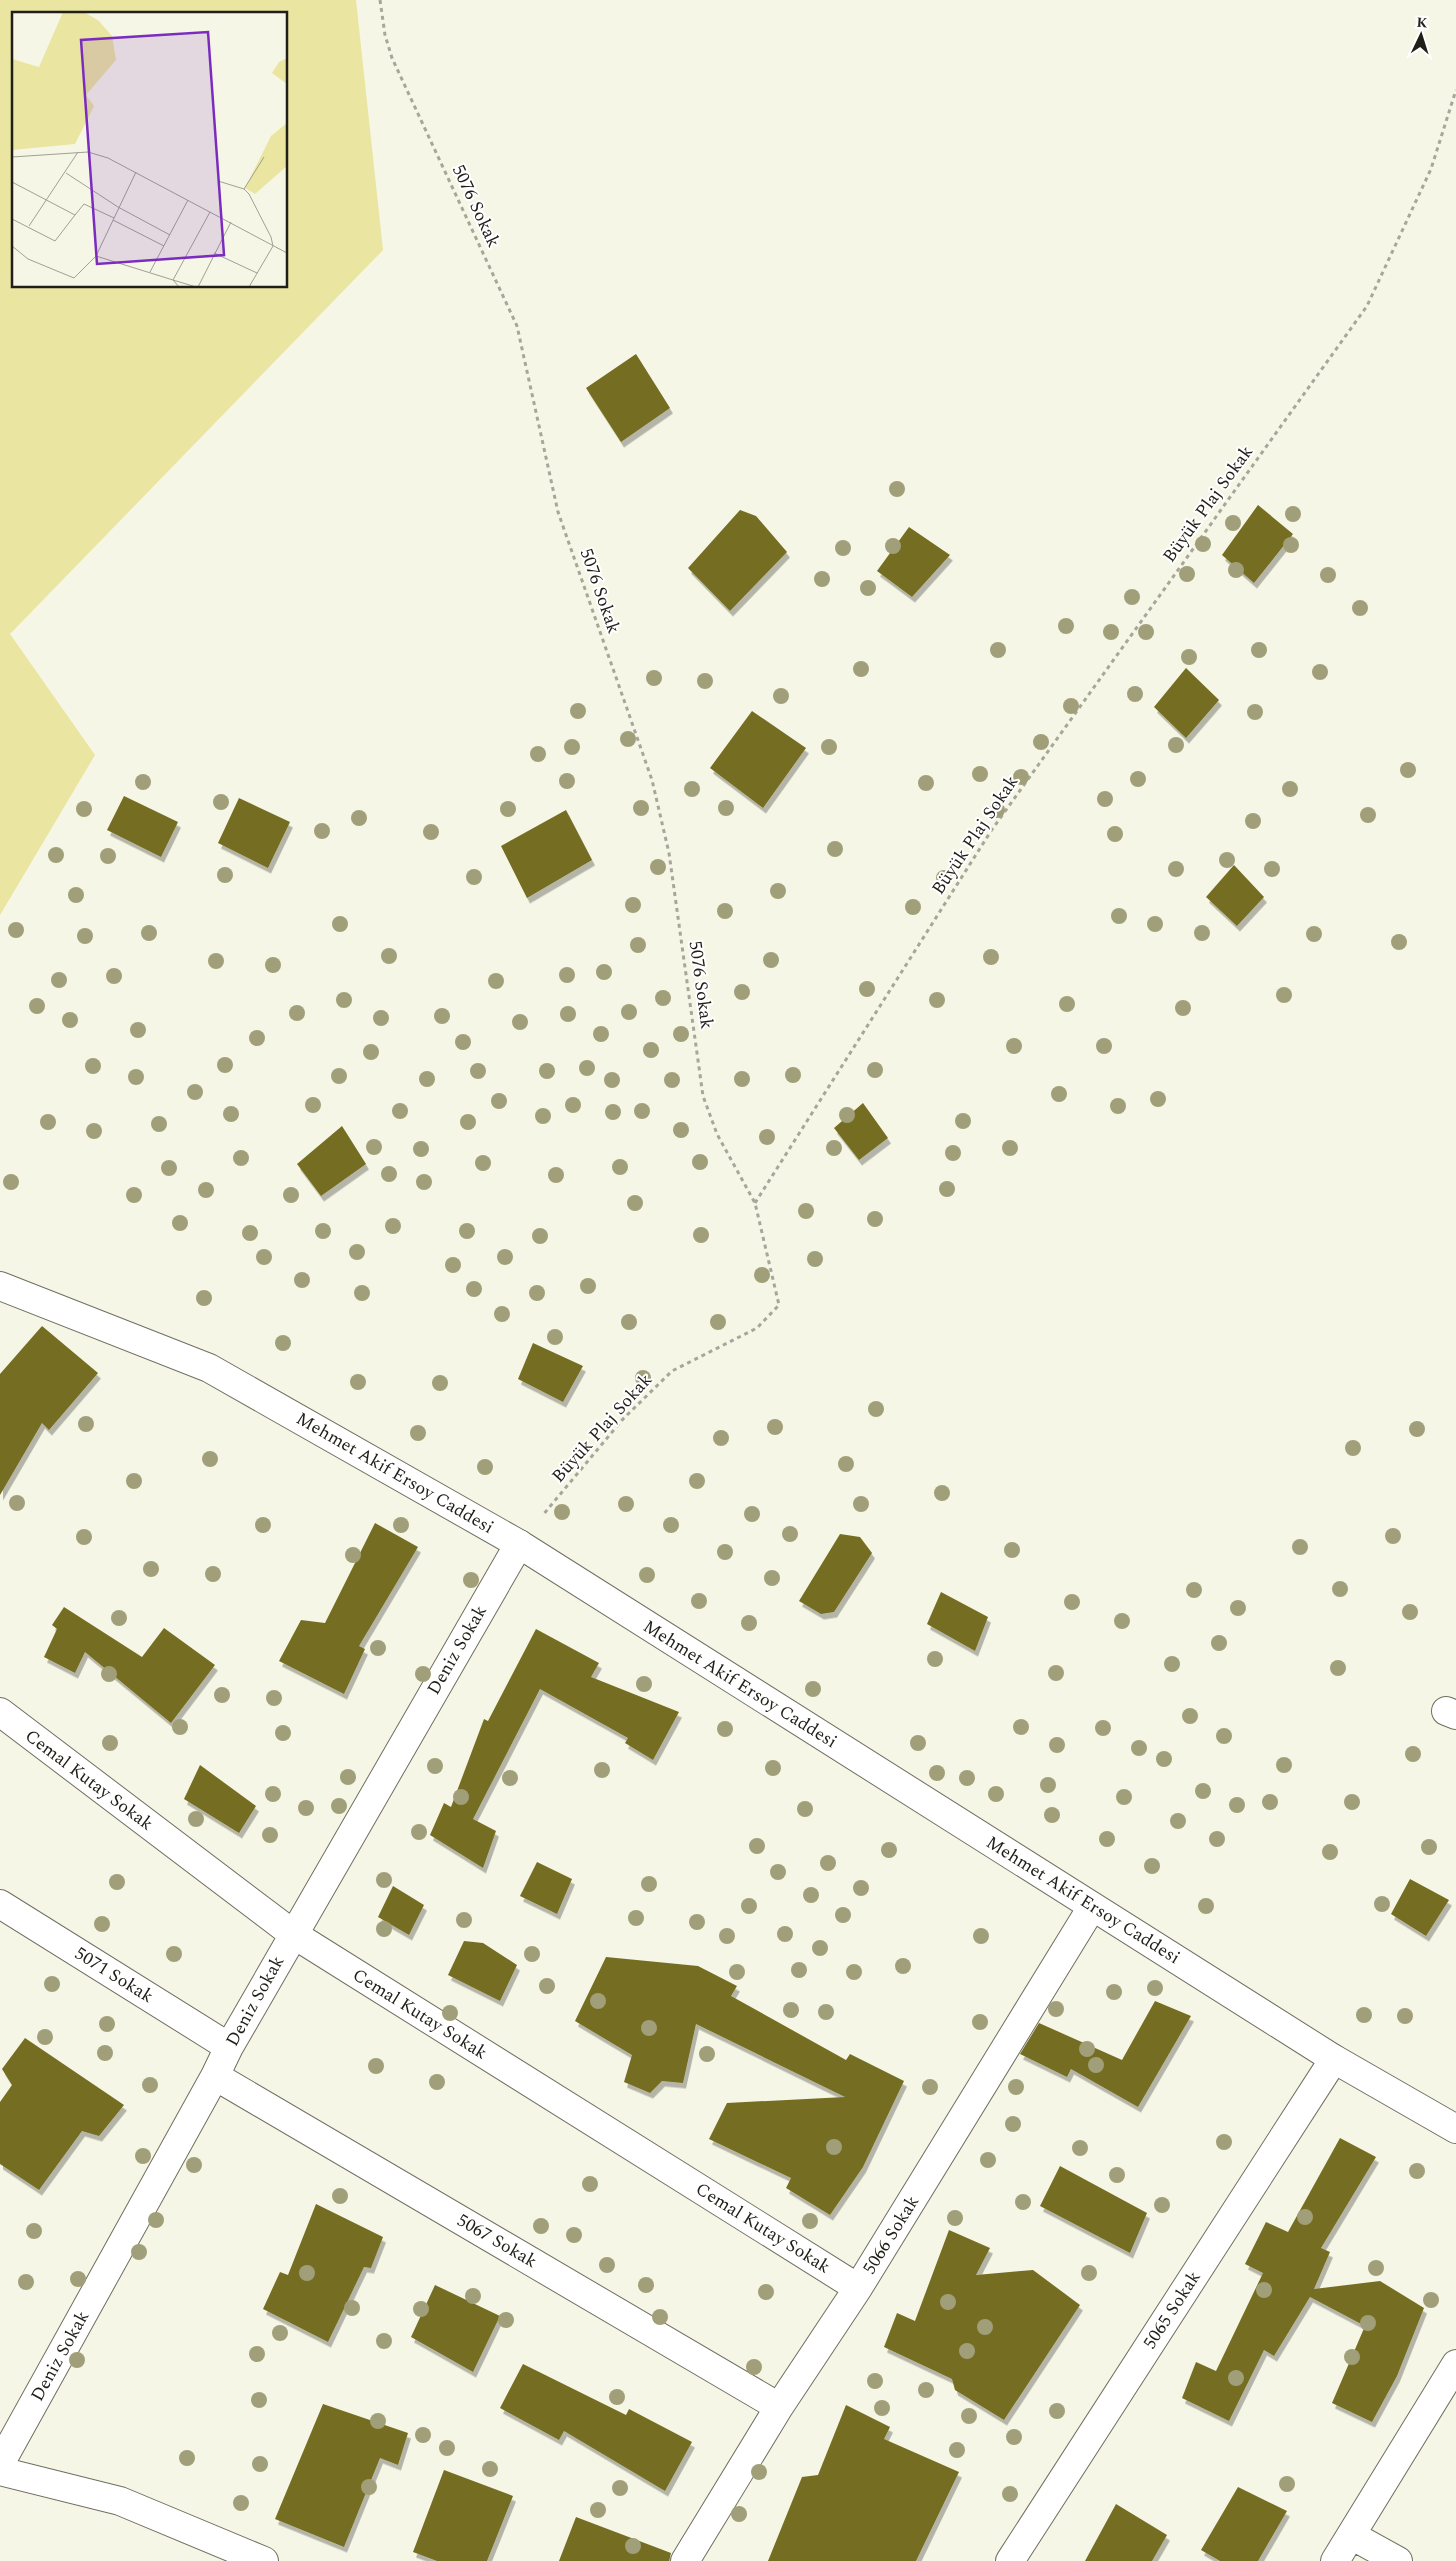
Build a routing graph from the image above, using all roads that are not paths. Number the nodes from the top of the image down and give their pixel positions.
1 (0, 1286) edge
2 (519, 1544) junction
3 (0, 1712) edge
4 (0, 1904) edge
5 (1092, 1907) junction
6 (293, 1934) junction
7 (229, 2047) junction
8 (1334, 2059) junction
9 (216, 2076) junction
10 (1456, 2129) edge
11 (858, 2288) junction
12 (1456, 2364) edge
13 (779, 2407) junction
14 (0, 2464) edge
15 (0, 2471) edge
16 (1351, 2535) junction
17 (264, 2561) edge
18 (685, 2561) edge
19 (1010, 2561) edge
20 (1335, 2561) edge
21 (1398, 2561) edge

1 - 2 street, Mehmet Akif Ersoy Caddesi
2 - 5 street, Mehmet Akif Ersoy Caddesi
2 - 6 street, Deniz Sokak
3 - 6 street, Cemal Kutay Sokak
4 - 7 street, 5071 Sokak
5 - 8 street, Mehmet Akif Ersoy Caddesi
5 - 11 street, 5066 Sokak
6 - 7 street, Deniz Sokak
6 - 11 street, Cemal Kutay Sokak
7 - 9 street, Deniz Sokak
8 - 10 street, Mehmet Akif Ersoy Caddesi
8 - 19 street, 5065 Sokak
9 - 13 street, 5067 Sokak
9 - 14 street, Deniz Sokak
11 - 13 street, 5066 Sokak
12 - 16 street
13 - 18 street, 5066 Sokak
15 - 17 street
16 - 20 street
16 - 21 street

